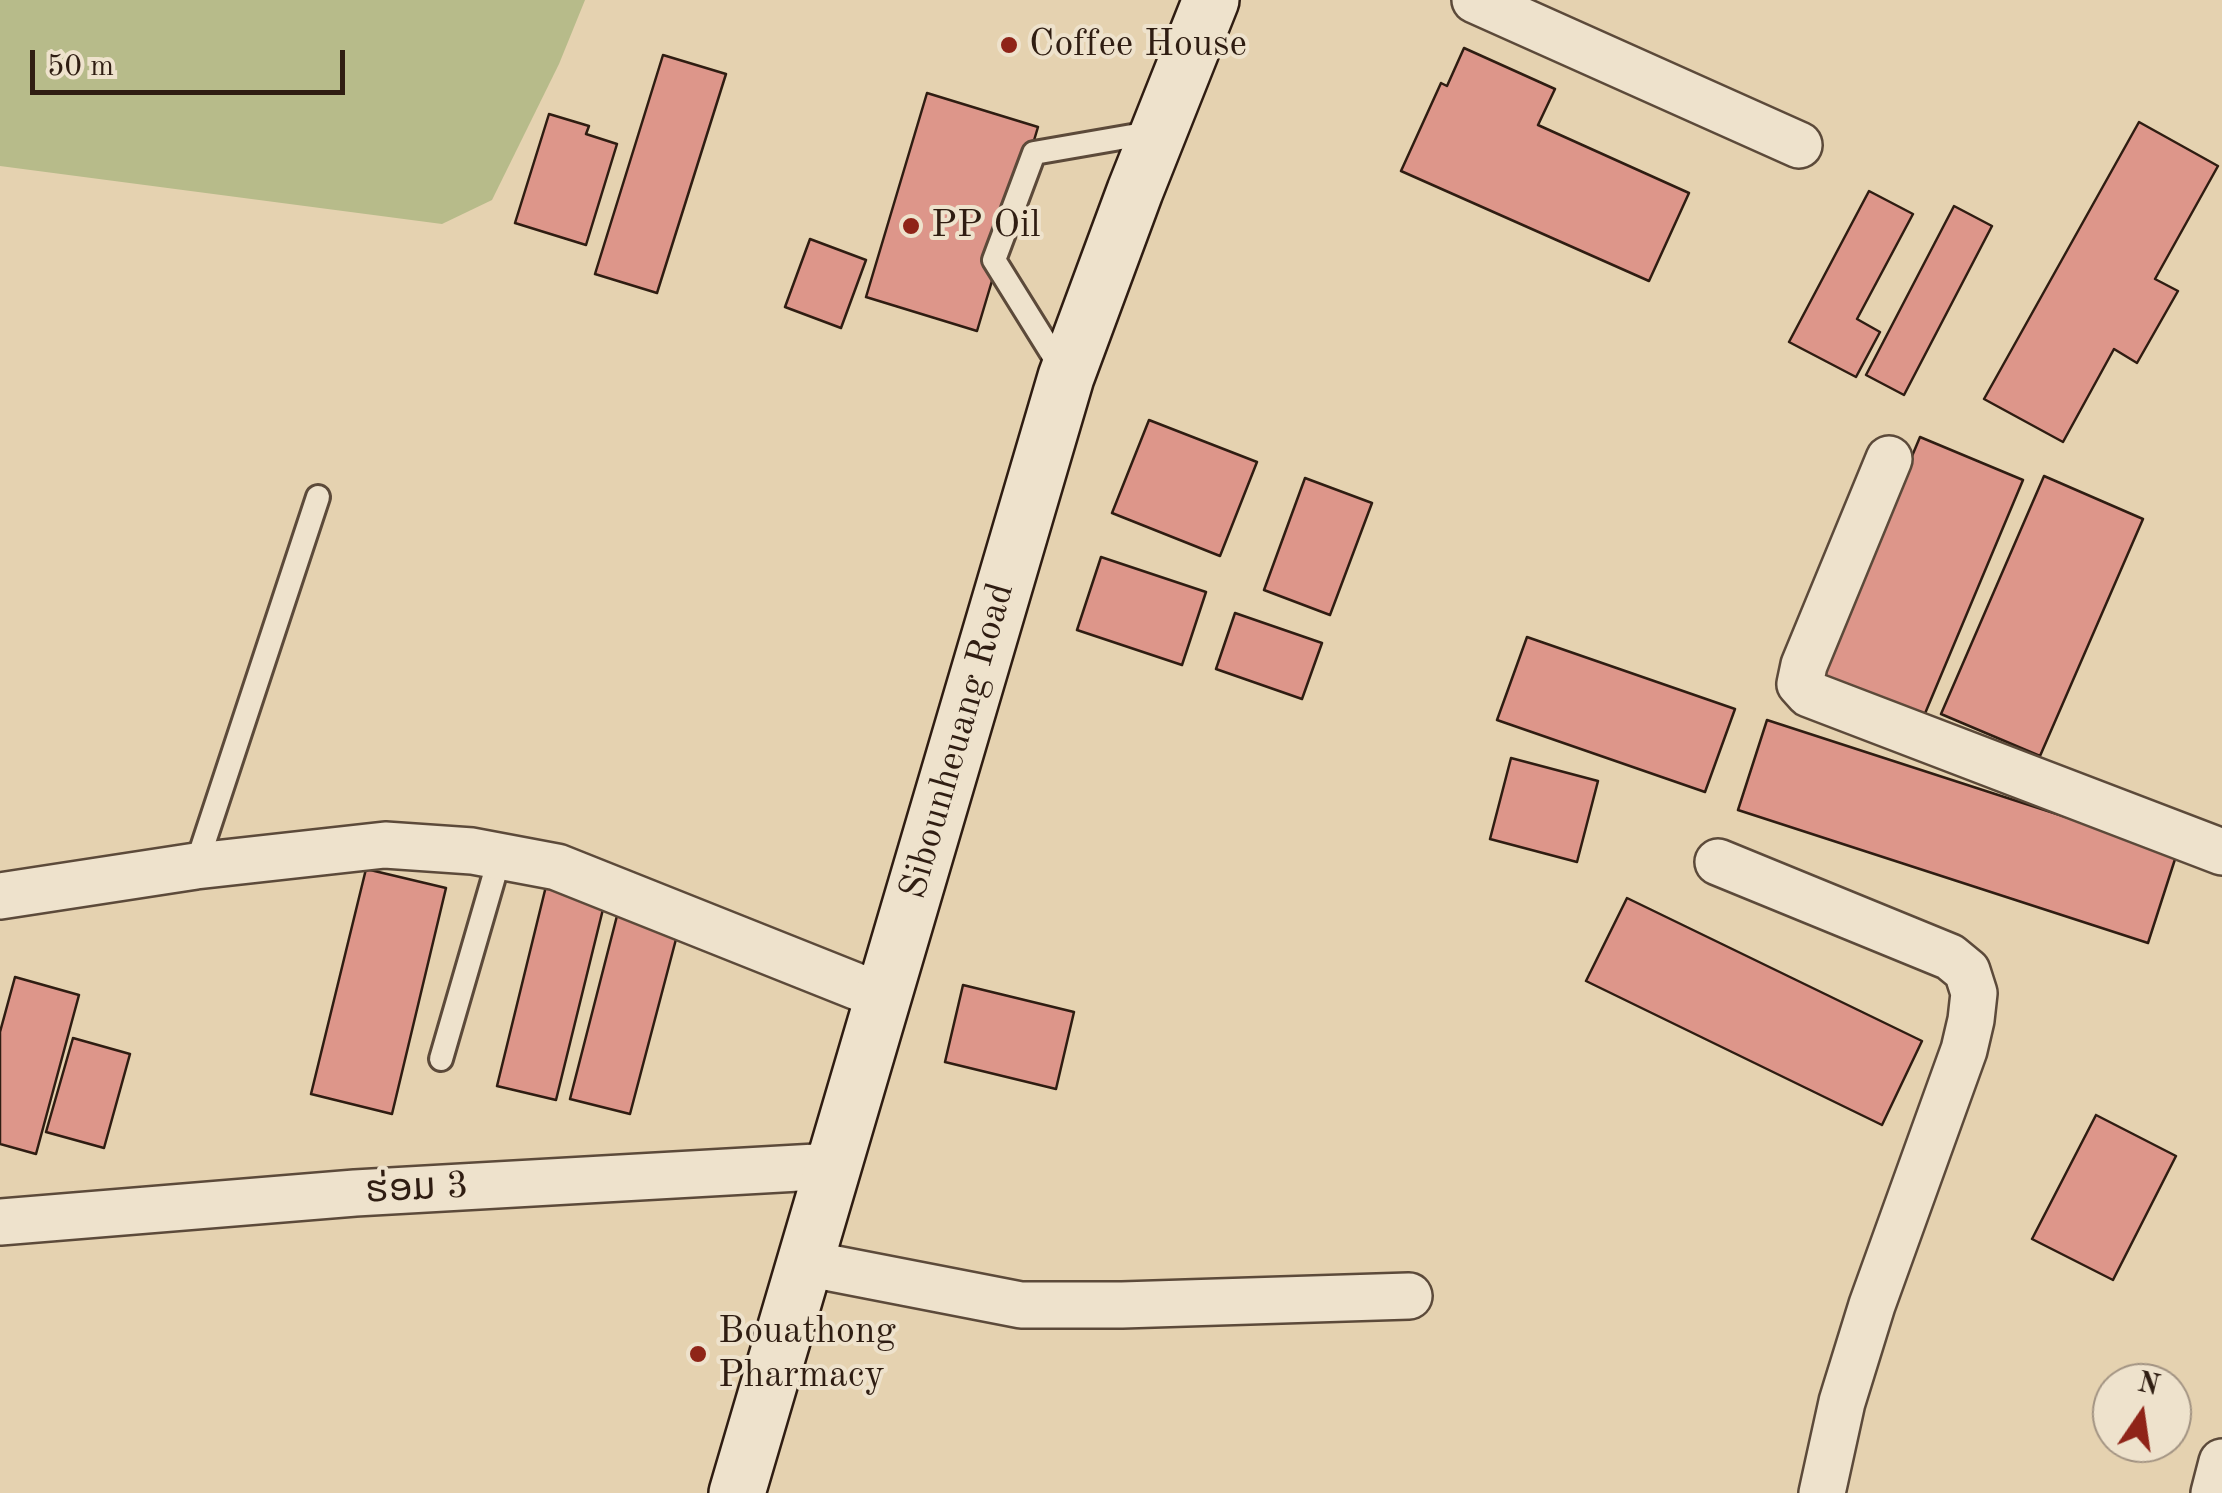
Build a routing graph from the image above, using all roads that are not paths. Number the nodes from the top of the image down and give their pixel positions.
1 (1475, 0) edge
2 (1207, 1) edge
3 (1159, 131) junction
4 (1800, 145) dead end
5 (1066, 377) junction
6 (1889, 459) dead end
7 (318, 497) dead end
8 (2222, 852) edge
9 (500, 856) junction
10 (1718, 862) dead end
11 (196, 866) junction
12 (0, 896) edge
13 (883, 997) junction
14 (441, 1060) dead end
15 (834, 1166) junction
16 (0, 1222) edge
17 (806, 1262) junction
18 (1409, 1296) dead end
19 (2222, 1462) edge
20 (738, 1493) edge
21 (1822, 1493) edge
22 (2214, 1493) edge

1 - 4 street
2 - 3 street, Sibounheuang Road
3 - 5 street, Sibounheuang Road
3 - 5 lane
5 - 13 street, Sibounheuang Road
6 - 8 street
7 - 11 lane
9 - 11 street
9 - 13 street
9 - 14 lane
10 - 21 street
11 - 12 street
13 - 15 street, Sibounheuang Road
15 - 16 street, ຮ່ອມ 3
15 - 17 street, Sibounheuang Road
17 - 18 street
17 - 20 street, Sibounheuang Road
19 - 22 street

